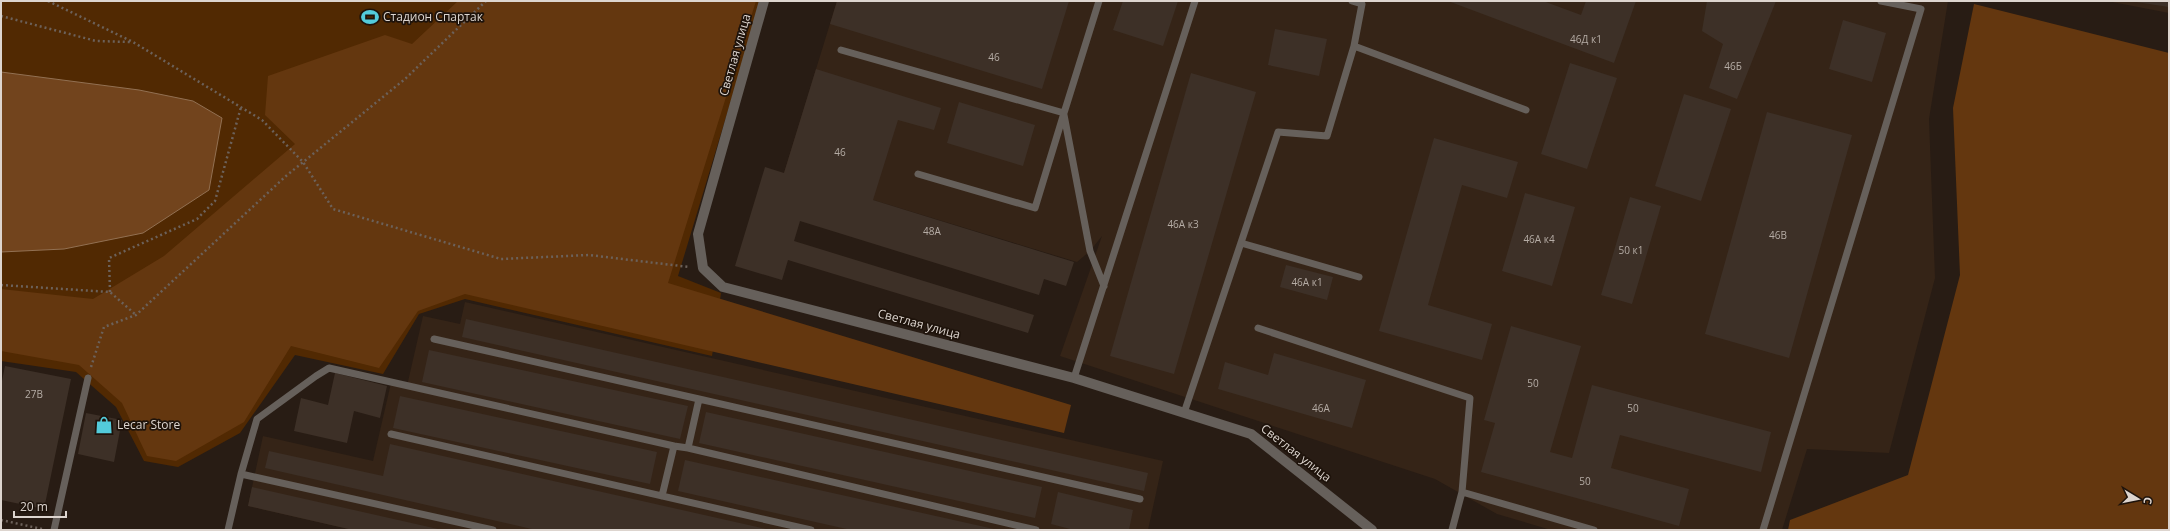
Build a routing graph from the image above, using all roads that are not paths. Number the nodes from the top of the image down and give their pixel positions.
1 (764, 1) edge
2 (1099, 1) edge
3 (1196, 1) edge
4 (1352, 1) edge
5 (1881, 1) edge
6 (1354, 46) junction
7 (842, 50) dead end
8 (1526, 110) dead end
9 (1064, 113) junction
10 (918, 174) dead end
11 (1241, 243) junction
12 (1359, 276) dead end
13 (1104, 286) junction
14 (1258, 328) dead end
15 (434, 339) dead end
16 (88, 378) road end
17 (1074, 378) junction
18 (699, 399) junction
19 (1184, 413) junction
20 (391, 434) dead end
21 (674, 446) junction
22 (688, 448) junction
23 (241, 474) junction
24 (1462, 492) junction
25 (662, 496) junction
26 (1140, 499) dead end
27 (54, 530) edge
28 (228, 530) edge
29 (492, 530) edge
30 (811, 530) edge
31 (1036, 530) edge
32 (1372, 530) edge
33 (1452, 530) edge
34 (1594, 530) edge
35 (1763, 530) edge

1 - 17 street, Светлая улица
2 - 9 lane
3 - 13 lane
4 - 6 lane
5 - 35 lane
6 - 8 lane
6 - 11 lane
7 - 9 lane
9 - 10 lane
9 - 13 lane
11 - 12 lane
11 - 19 lane
13 - 17 lane
14 - 24 lane
15 - 18 lane
16 - 27 lane
17 - 19 street, Светлая улица
18 - 22 lane
18 - 26 lane
19 - 32 street, Светлая улица
20 - 25 lane
21 - 22 lane
21 - 23 lane
21 - 25 lane
22 - 31 lane
23 - 28 lane
23 - 29 lane
24 - 33 lane
24 - 34 lane
25 - 30 lane

